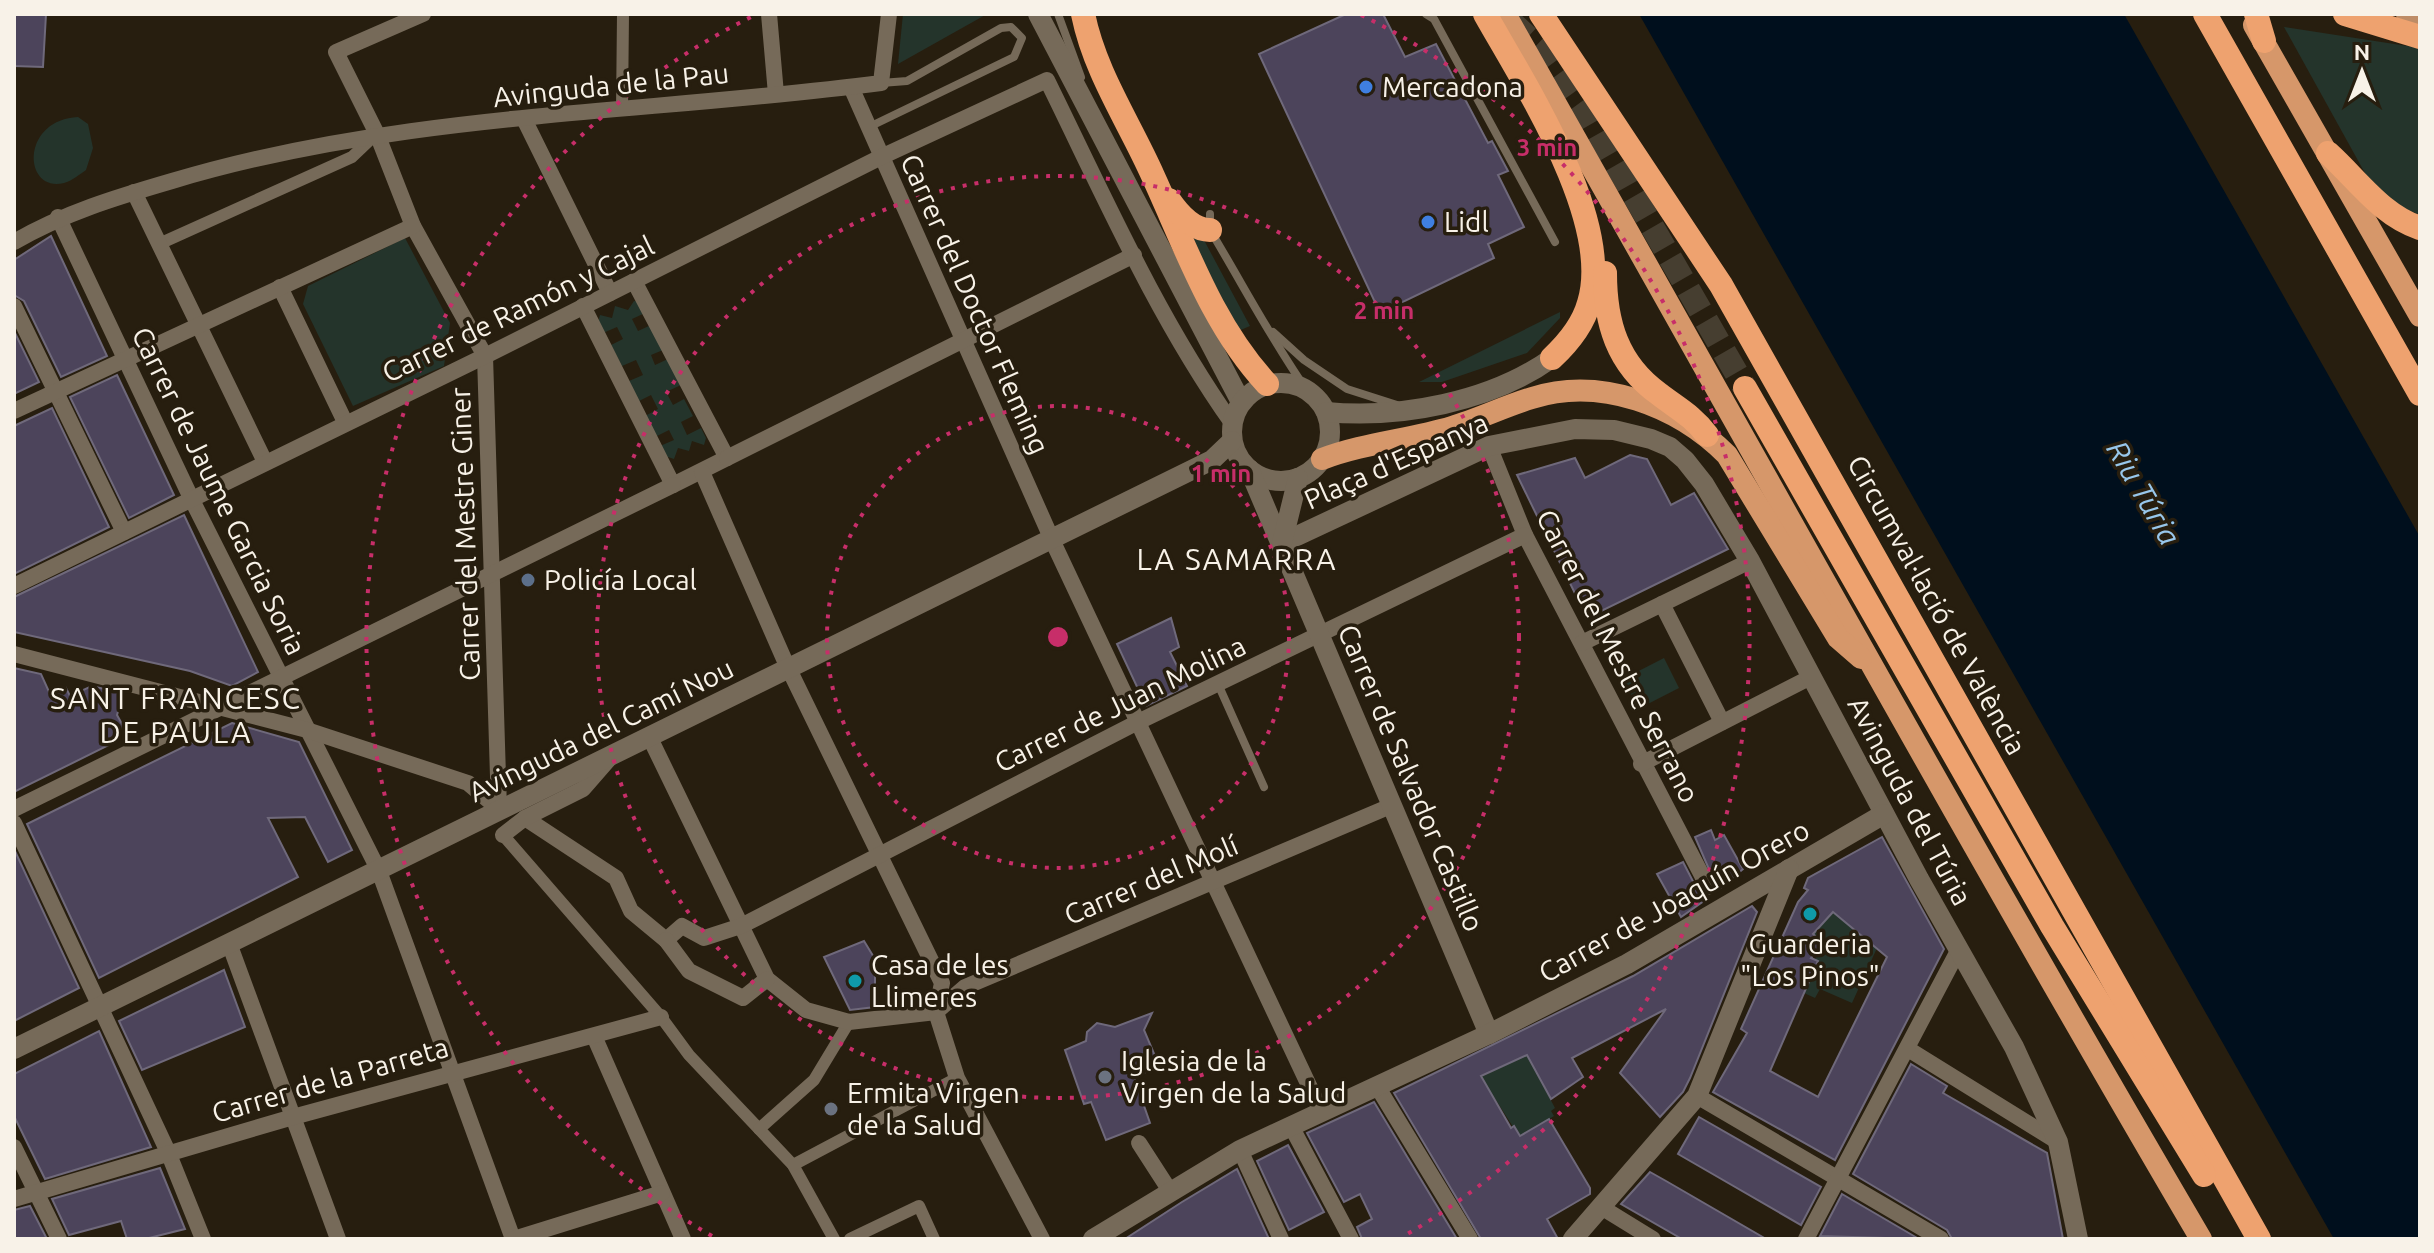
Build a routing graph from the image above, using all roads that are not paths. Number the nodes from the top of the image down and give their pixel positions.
1 (423, 14) edge
2 (623, 14) edge
3 (769, 14) edge
4 (889, 14) edge
5 (1038, 14) edge
6 (1058, 14) edge
7 (1083, 14) edge
8 (1426, 14) edge
9 (1485, 14) edge
10 (1505, 14) edge
11 (1541, 14) edge
12 (2205, 14) edge
13 (2248, 14) edge
14 (2256, 14) edge
15 (2345, 14) edge
16 (2407, 14) edge
17 (2420, 16) edge
18 (2420, 37) edge
19 (2264, 41) junction
20 (881, 83) junction
21 (851, 87) junction
22 (776, 94) junction
23 (622, 110) junction
24 (524, 119) junction
25 (868, 128) junction
26 (377, 134) junction
27 (1105, 136) junction
28 (2328, 153) junction
29 (881, 157) junction
30 (1571, 176) junction
31 (1154, 179) junction
32 (134, 192) junction
33 (58, 217) junction
34 (1210, 222) joint
35 (413, 226) junction
36 (2420, 228) edge
37 (14, 242) edge
38 (1555, 242) dead end
39 (159, 244) junction
40 (1134, 255) junction
41 (634, 281) junction
42 (280, 287) junction
43 (610, 293) junction
44 (14, 306) edge
45 (583, 306) junction
46 (2420, 316) edge
47 (199, 325) junction
48 (1272, 331) junction
49 (961, 341) junction
50 (485, 356) junction
51 (1552, 358) joint
52 (126, 359) junction
53 (1267, 384) junction
54 (1745, 388) tunnel mouth
55 (1306, 389) junction
56 (56, 392) junction
57 (2420, 394) edge
58 (1241, 402) junction
59 (1409, 409) junction
60 (14, 411) edge
61 (1326, 412) junction
62 (345, 422) junction
63 (1232, 432) junction
64 (1629, 432) joint
65 (1707, 435) junction
66 (1489, 446) junction
67 (727, 458) junction
68 (1322, 459) junction
69 (1212, 460) junction
70 (265, 462) junction
71 (1246, 466) junction
72 (702, 472) junction
73 (1298, 478) junction
74 (673, 485) junction
75 (192, 500) junction
76 (124, 532) junction
77 (1525, 535) junction
78 (1053, 542) junction
79 (1282, 543) junction
80 (1750, 561) junction
81 (494, 573) junction
82 (14, 586) edge
83 (1662, 604) junction
84 (1318, 635) junction
85 (1582, 643) junction
86 (14, 654) edge
87 (1873, 668) junction
88 (790, 670) junction
89 (1811, 677) junction
90 (281, 678) junction
91 (1218, 684) junction
92 (224, 706) junction
93 (1138, 722) junction
94 (1722, 722) junction
95 (307, 730) junction
96 (649, 736) junction
97 (614, 754) junction
98 (1641, 764) junction
99 (1264, 787) dead end
100 (1393, 805) junction
101 (14, 809) edge
102 (499, 809) junction
103 (1884, 814) junction
104 (525, 818) junction
105 (14, 823) edge
106 (503, 835) joint
107 (880, 854) junction
108 (1789, 869) junction
109 (379, 871) junction
110 (1213, 882) junction
111 (1708, 887) dead end
112 (741, 926) junction
113 (666, 940) junction
114 (229, 943) junction
115 (1958, 951) junction
116 (767, 979) junction
117 (101, 1006) junction
118 (936, 1012) junction
119 (661, 1017) junction
120 (849, 1022) junction
121 (1489, 1034) junction
122 (594, 1036) junction
123 (14, 1049) edge
124 (1908, 1049) junction
125 (454, 1072) junction
126 (957, 1078) junction
127 (1377, 1086) junction
128 (1697, 1096) junction
129 (1321, 1111) junction
130 (293, 1117) junction
131 (1291, 1126) junction
132 (759, 1129) junction
133 (2058, 1142) junction
134 (1139, 1143) dead end
135 (14, 1147) edge
136 (1240, 1150) junction
137 (168, 1152) junction
138 (793, 1165) junction
139 (1837, 1179) junction
140 (1170, 1191) junction
141 (37, 1193) junction
142 (662, 1193) junction
143 (14, 1199) edge
144 (1601, 1207) junction
145 (1101, 1235) edge
146 (59, 1239) edge
147 (203, 1239) edge
148 (338, 1239) edge
149 (514, 1239) edge
150 (683, 1239) edge
151 (834, 1239) edge
152 (850, 1239) edge
153 (934, 1239) edge
154 (1042, 1239) edge
155 (1281, 1239) edge
156 (1351, 1239) edge
157 (1470, 1239) edge
158 (1573, 1239) edge
159 (1653, 1239) edge
160 (1806, 1239) edge
161 (1941, 1239) edge
162 (2078, 1239) edge
163 (2201, 1239) edge
164 (2241, 1239) edge
165 (2259, 1239) edge

1 - 26 street, Carrer del Mestre Giner
2 - 23 street
3 - 22 street
4 - 20 street
5 - 27 street
6 - 27 lane
7 - 31 highway
8 - 38 lane
9 - 30 highway
10 - 87 highway
11 - 165 highway, Circumval·lació de València
12 - 57 highway
13 - 19 highway
14 - 19 highway
15 - 18 highway
16 - 17 main road
19 - 28 highway
20 - 21 street, Avinguda de la Pau
20 - 25 lane
21 - 22 street, Avinguda de la Pau
21 - 25 street, Carrer del Doctor Fleming
22 - 23 street, Avinguda de la Pau
23 - 24 street, Avinguda de la Pau
24 - 26 street, Avinguda de la Pau
24 - 43 street
25 - 29 street, Carrer del Doctor Fleming
26 - 32 street, Avinguda de la Pau
26 - 35 street, Carrer del Mestre Giner
26 - 39 street
27 - 58 street
28 - 36 highway
28 - 46 highway
29 - 40 street, Carrer de Ramón y Cajal
29 - 41 street, Carrer de Ramón y Cajal
29 - 49 street, Carrer del Doctor Fleming
30 - 51 highway
30 - 65 highway
31 - 34 highway
31 - 53 highway
32 - 33 street, Avinguda de la Pau
32 - 39 street
33 - 37 street, Avinguda de la Pau
33 - 52 street, Carrer de Jaume Garcia Soria
34 - 48 lane
35 - 42 street
35 - 50 street, Carrer del Mestre Giner
39 - 47 street
40 - 49 street
40 - 63 street
41 - 43 street, Carrer de Ramón y Cajal
41 - 67 street
42 - 47 street
42 - 62 street
43 - 45 street, Carrer de Ramón y Cajal
44 - 56 street
45 - 50 street, Carrer de Ramón y Cajal
45 - 74 street
47 - 52 street
47 - 70 street
48 - 55 lane
48 - 59 lane
49 - 67 street
49 - 78 street, Carrer del Doctor Fleming
50 - 62 street, Carrer de Ramón y Cajal
50 - 81 street, Carrer del Mestre Giner
51 - 59 street
52 - 56 street
52 - 75 street, Carrer de Jaume Garcia Soria
53 - 55 street
53 - 58 street
54 - 164 highway
55 - 61 street
56 - 60 street
56 - 76 street
58 - 63 street
59 - 61 street
61 - 68 street, Plaça d'Espanya
62 - 70 street, Carrer de Ramón y Cajal
63 - 69 street
63 - 71 street
64 - 66 street, Plaça d'Espanya
64 - 80 street, Avinguda del Túria
65 - 68 highway
65 - 87 highway
66 - 77 street, Carrer del Mestre Serrano
66 - 79 street, Plaça d'Espanya
67 - 72 street
68 - 73 street, Plaça d'Espanya
69 - 71 street, Plaça d'Espanya
69 - 78 street, Avinguda del Camí Nou
70 - 75 street, Carrer de Ramón y Cajal
71 - 73 street, Plaça d'Espanya
71 - 79 street, Carrer de Salvador Castillo
72 - 74 street
72 - 88 street
73 - 79 street
74 - 81 street
75 - 76 street, Carrer de Ramón y Cajal
75 - 90 street, Carrer de Jaume Garcia Soria
76 - 82 street, Carrer de Ramón y Cajal
77 - 84 street, Carrer de Juan Molina
77 - 85 street, Carrer del Mestre Serrano
78 - 88 street, Avinguda del Camí Nou
78 - 93 street, Carrer del Doctor Fleming
79 - 84 street, Carrer de Salvador Castillo
80 - 83 street
80 - 89 street, Avinguda del Túria
81 - 90 street
81 - 102 street, Carrer del Mestre Giner
83 - 85 street
83 - 94 street
84 - 91 street, Carrer de Juan Molina
84 - 100 street, Carrer de Salvador Castillo
85 - 98 street, Carrer del Mestre Serrano
86 - 92 street
87 - 163 highway
88 - 96 street, Avinguda del Camí Nou
88 - 107 street
89 - 94 street
89 - 103 street, Avinguda del Túria
90 - 92 street
90 - 95 street, Carrer de Jaume Garcia Soria
91 - 93 street, Carrer de Juan Molina
91 - 99 lane
92 - 95 street
92 - 101 street
93 - 107 street, Carrer de Juan Molina
93 - 110 street, Carrer del Doctor Fleming
94 - 98 street
95 - 102 street
95 - 109 street, Carrer de Jaume Garcia Soria
96 - 97 street, Avinguda del Camí Nou
96 - 112 street
97 - 102 street, Avinguda del Camí Nou
97 - 104 street
98 - 111 street, Carrer del Mestre Serrano
100 - 110 street, Carrer del Molí
100 - 121 street, Carrer de Salvador Castillo
102 - 109 street, Avinguda del Camí Nou
103 - 108 street, Carrer de Joaquín Orero
103 - 115 street, Avinguda del Túria
104 - 106 street
104 - 113 street
105 - 117 street
106 - 119 street
107 - 112 street, Carrer de Juan Molina
107 - 118 street
108 - 121 street, Carrer de Joaquín Orero
108 - 128 street
109 - 114 street, Avinguda del Camí Nou
109 - 125 street, Carrer de Jaume Garcia Soria
110 - 118 street, Carrer del Molí
110 - 129 street, Carrer del Doctor Fleming
112 - 113 street, Carrer de Juan Molina
112 - 116 street
113 - 116 street
114 - 117 street, Avinguda del Camí Nou
114 - 130 street
115 - 124 street
115 - 133 street, Avinguda del Túria
116 - 120 street
117 - 123 street, Avinguda del Camí Nou
117 - 137 street
118 - 120 street
118 - 126 street
119 - 122 street, Carrer de la Parreta
119 - 132 street
120 - 132 street
121 - 127 street, Carrer de Joaquín Orero
122 - 125 street, Carrer de la Parreta
122 - 142 street
124 - 133 street
124 - 139 street
125 - 130 street, Carrer de la Parreta
125 - 149 street, Carrer de Jaume Garcia Soria
126 - 138 street
126 - 154 street
127 - 129 street, Carrer de Joaquín Orero
127 - 157 street
128 - 139 street
128 - 144 street
129 - 131 street, Carrer de Joaquín Orero
130 - 137 street, Carrer de la Parreta
130 - 148 street
131 - 136 street, Carrer de Joaquín Orero
131 - 156 street
132 - 138 street
133 - 162 street, Avinguda del Túria
134 - 140 street
135 - 141 street
136 - 140 street, Carrer de Joaquín Orero
136 - 155 street
137 - 141 street, Carrer de la Parreta
137 - 147 street
138 - 151 street
139 - 160 street
139 - 161 street
140 - 145 street, Carrer de Joaquín Orero
141 - 143 street, Carrer de la Parreta
141 - 146 street
142 - 149 street
142 - 150 street
144 - 158 street
144 - 159 street
152 - 153 street

